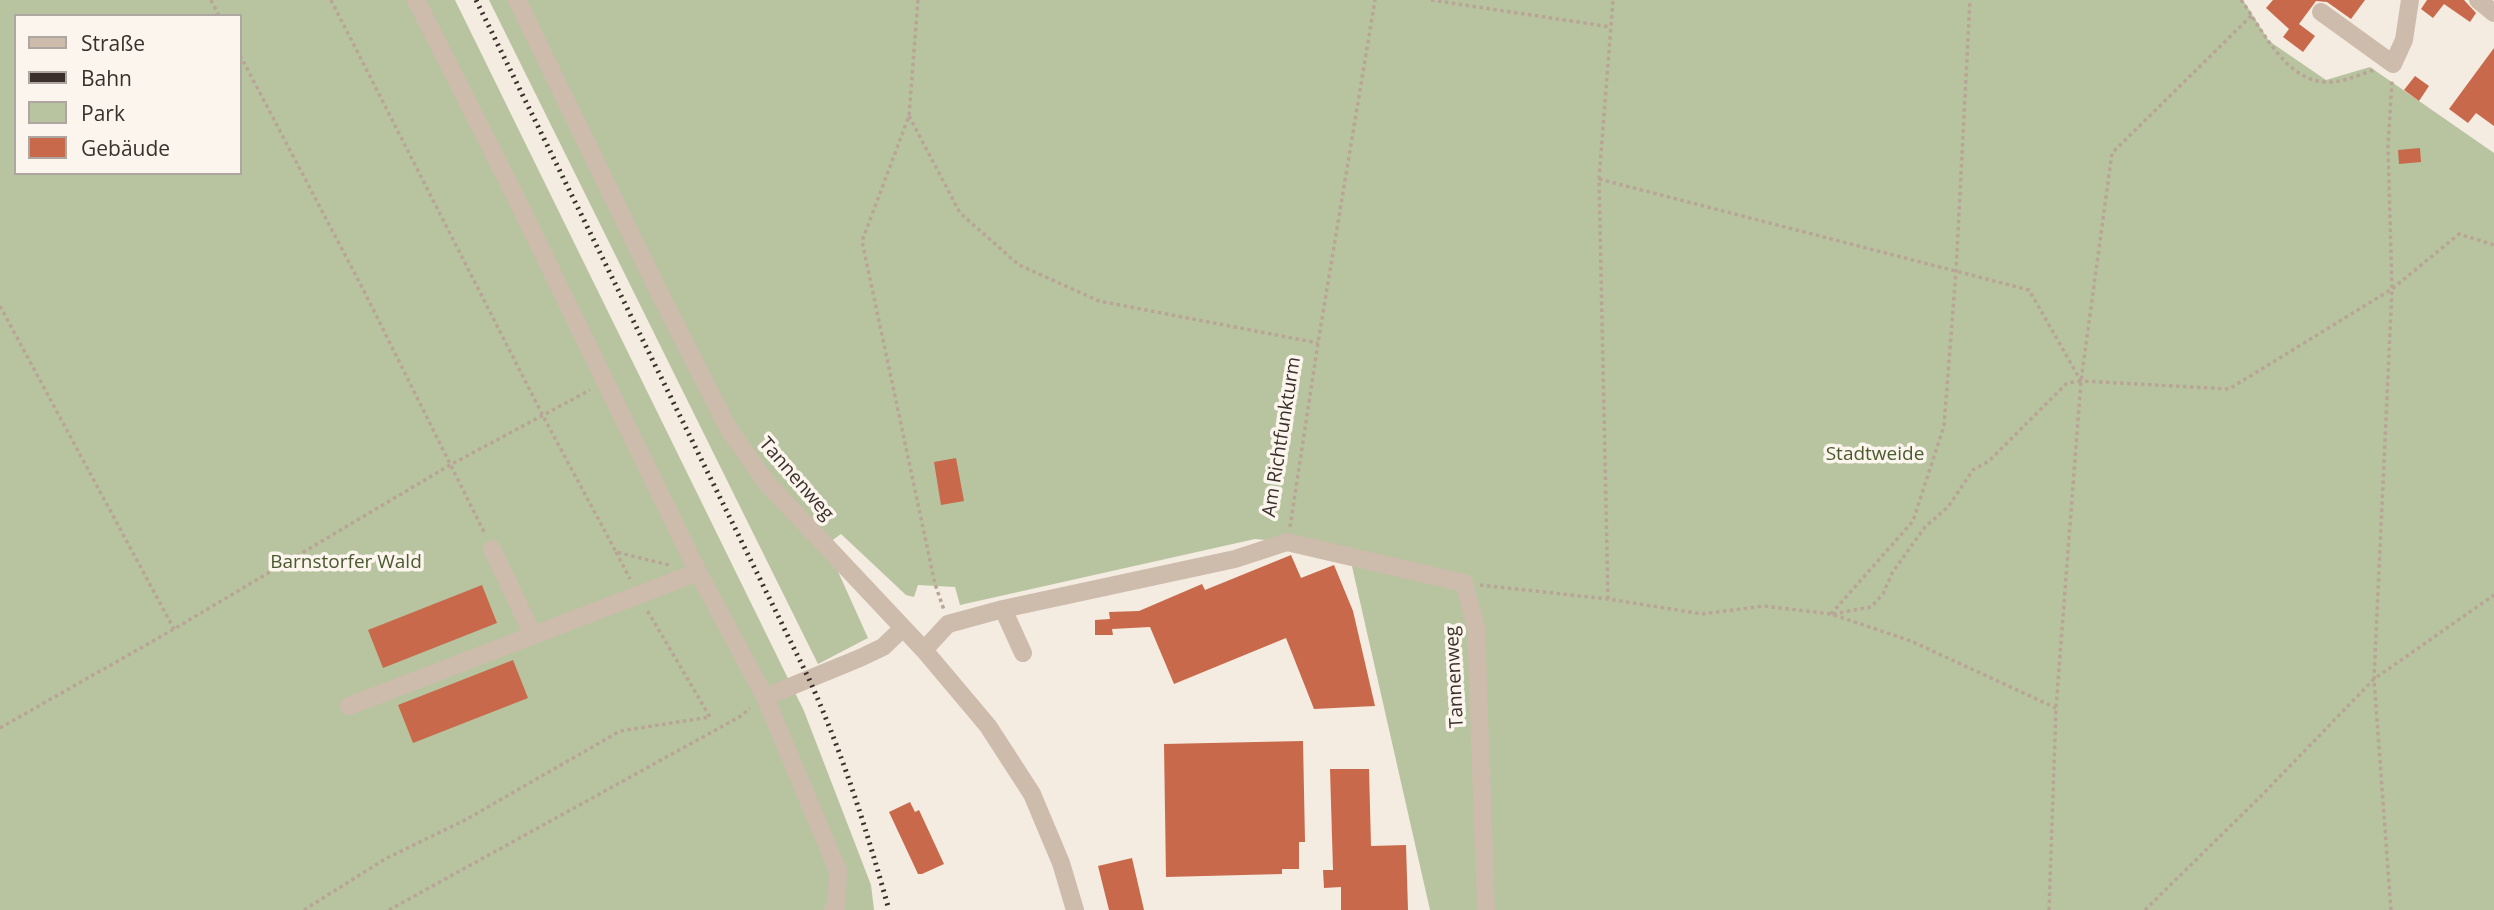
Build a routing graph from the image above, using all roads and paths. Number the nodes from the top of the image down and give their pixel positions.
1 (331, 0) edge
2 (416, 0) edge
3 (517, 0) edge
4 (918, 0) edge
5 (1375, 0) edge
6 (1431, 0) edge
7 (1613, 0) edge
8 (1970, 0) edge
9 (2241, 0) edge
10 (2410, 0) edge
11 (2478, 0) edge
12 (2320, 12) dead end
13 (2494, 13) edge
14 (2252, 15) junction
15 (1611, 27) junction
16 (242, 58) edge
17 (2393, 64) junction
18 (909, 116) junction
19 (1599, 179) junction
20 (2494, 245) edge
21 (1956, 271) junction
22 (2392, 289) junction
23 (0, 306) edge
24 (1318, 343) junction
25 (2081, 381) junction
26 (605, 383) junction
27 (542, 414) junction
28 (450, 465) junction
29 (1287, 542) junction
30 (492, 549) joint
31 (616, 552) junction
32 (698, 572) junction
33 (1464, 583) junction
34 (639, 595) junction
35 (2494, 596) edge
36 (1608, 599) junction
37 (1003, 608) junction
38 (1831, 614) junction
39 (948, 624) junction
40 (903, 628) junction
41 (174, 629) junction
42 (533, 635) junction
43 (924, 650) junction
44 (1023, 653) dead end
45 (2374, 679) junction
46 (765, 697) junction
47 (349, 706) dead end
48 (2056, 708) junction
49 (0, 728) edge
50 (834, 908) edge
51 (304, 910) edge
52 (389, 910) edge
53 (1075, 910) edge
54 (1486, 910) edge
55 (2049, 910) edge
56 (2145, 910) edge
57 (2391, 910) edge

1 - 27 path
2 - 26 street
3 - 40 street, Tannenweg
4 - 18 path
5 - 24 path, Am Richtfunkturm
6 - 15 path
7 - 15 path
8 - 21 path
9 - 14 path
10 - 17 street
11 - 13 street
12 - 17 street
14 - 17 path
14 - 25 path
15 - 19 path
16 - 28 path
17 - 22 path
18 - 24 path
18 - 39 path
19 - 21 path
19 - 36 path
20 - 22 path
21 - 25 path
21 - 38 path
22 - 25 path
22 - 45 path
23 - 41 path
24 - 29 path, Am Richtfunkturm
25 - 38 path
25 - 48 path
26 - 27 path
26 - 32 street
27 - 28 path
27 - 31 path
28 - 30 path
28 - 41 path
29 - 33 street
29 - 37 street, Am Richtfunkturm
30 - 42 street
31 - 32 path
31 - 34 path
32 - 34 street
32 - 46 street
33 - 36 path
33 - 54 street, Tannenweg
34 - 42 street
34 - 51 path
35 - 45 path
36 - 38 path
37 - 39 street, Am Richtfunkturm
37 - 44 street
38 - 48 path
39 - 43 street
40 - 43 street, Tannenweg
40 - 46 street
41 - 49 path
42 - 47 street
43 - 53 street, Tannenweg
45 - 56 path
45 - 57 path
46 - 50 street
46 - 52 path
48 - 55 path

